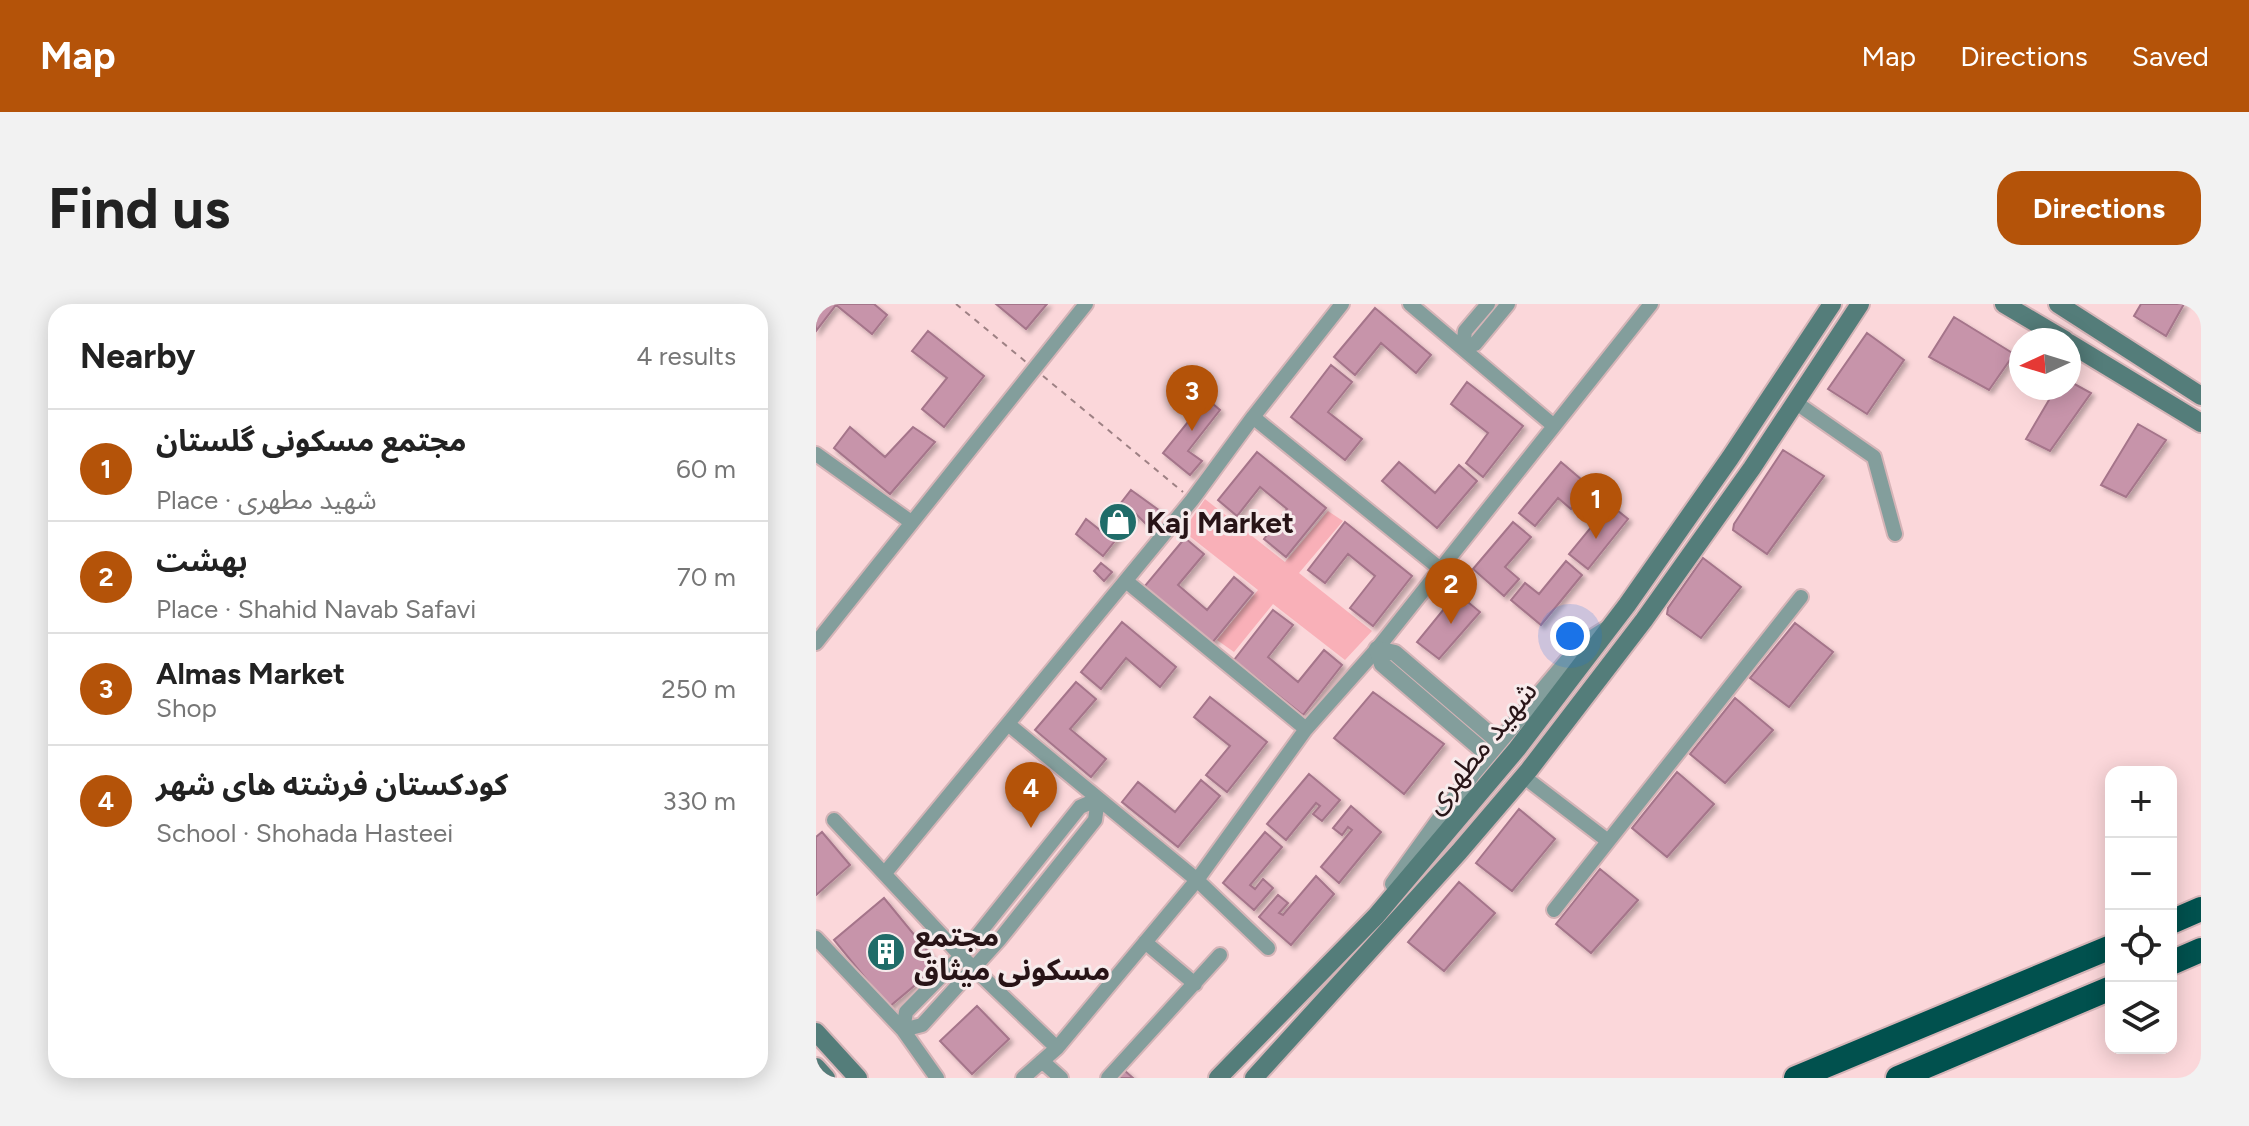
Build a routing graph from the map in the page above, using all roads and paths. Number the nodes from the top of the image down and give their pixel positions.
1 (956, 304) edge
2 (1086, 304) edge
3 (1342, 304) edge
4 (1410, 304) edge
5 (1488, 304) edge
6 (1508, 304) edge
7 (1651, 304) edge
8 (1832, 304) edge
9 (2004, 304) edge
10 (2058, 304) edge
11 (1850, 309) edge
12 (2084, 311) edge
13 (2045, 328) edge
14 (1463, 347) junction
15 (2081, 350) edge
16 (1033, 368) junction
17 (2201, 396) edge
18 (1795, 402) junction
19 (1253, 417) junction
20 (2201, 423) edge
21 (1554, 426) junction
22 (816, 454) edge
23 (1192, 500) junction
24 (911, 522) junction
25 (1895, 534) dead end
26 (1439, 568) junction
27 (1126, 581) junction
28 (1801, 597) dead end
29 (1610, 627) junction
30 (816, 643) edge
31 (1377, 649) junction
32 (1008, 724) junction
33 (1481, 727) junction
34 (1306, 729) junction
35 (1468, 739) junction
36 (1494, 749) junction
37 (1523, 776) junction
38 (1098, 799) junction
39 (834, 820) dead end
40 (1608, 841) junction
41 (885, 873) junction
42 (1197, 880) junction
43 (2201, 909) edge
44 (1554, 910) dead end
45 (1376, 916) junction
46 (2177, 919) edge
47 (816, 938) edge
48 (1145, 942) junction
49 (1268, 948) dead end
50 (2105, 949) edge
51 (2201, 950) edge
52 (1220, 955) dead end
53 (961, 956) junction
54 (2177, 960) edge
55 (974, 968) junction
56 (1195, 984) junction
57 (2105, 991) edge
58 (903, 1030) junction
59 (816, 1032) edge
60 (1057, 1048) junction
61 (1042, 1061) junction
62 (816, 1067) edge
63 (826, 1078) edge
64 (858, 1078) edge
65 (937, 1078) edge
66 (1023, 1078) edge
67 (1061, 1078) edge
68 (1108, 1078) edge
69 (1218, 1078) edge
70 (1254, 1078) edge
71 (1796, 1078) edge
72 (1898, 1078) edge

1 - 16 path
2 - 16 street
3 - 19 street
4 - 14 street
5 - 14 street
6 - 14 street
7 - 21 street
8 - 29 main road, شهید مطهری
9 - 13 main road
10 - 12 main road
11 - 18 main road, شهید مطهری
12 - 17 main road
14 - 21 street
15 - 20 main road
16 - 23 path
16 - 24 street
18 - 25 street
18 - 37 main road, شهید مطهری
19 - 23 street
19 - 26 street
21 - 26 street
22 - 24 street
23 - 27 street
24 - 30 street
26 - 31 street
27 - 32 street
27 - 34 street
28 - 40 street
29 - 36 street
29 - 45 main road, شهید مطهری
31 - 33 street
31 - 34 street
31 - 35 street
32 - 38 street
32 - 41 street
33 - 35 street
33 - 36 street
34 - 42 street
35 - 36 street
36 - 45 street
37 - 40 street
37 - 70 main road, شهید مطهری
38 - 42 street
38 - 53 street
38 - 55 street
39 - 41 street
40 - 44 street
41 - 53 street
42 - 48 street
42 - 49 street
43 - 46 highway
45 - 69 main road, شهید مطهری
47 - 58 street
48 - 56 street
48 - 60 street
50 - 71 highway
51 - 54 highway
52 - 56 street
53 - 55 street
53 - 58 street
55 - 58 street
55 - 60 street
56 - 68 street
57 - 72 highway
58 - 65 street
59 - 64 main road
60 - 61 street
61 - 66 street
61 - 67 street
62 - 63 main road

